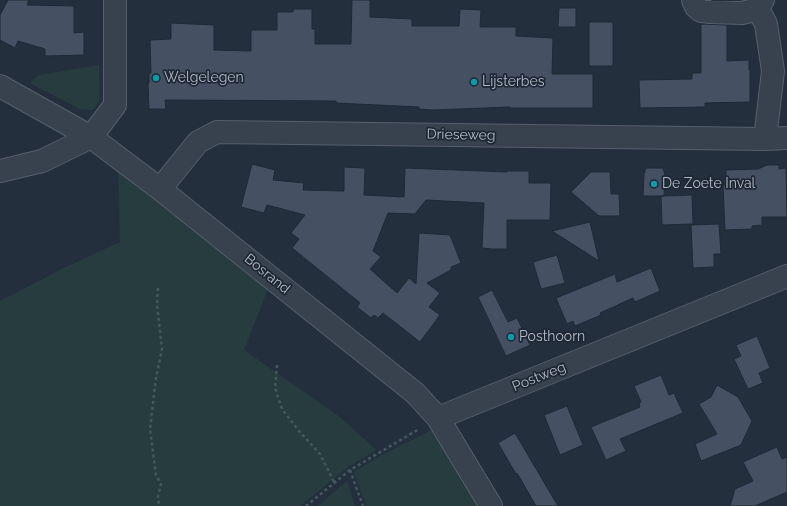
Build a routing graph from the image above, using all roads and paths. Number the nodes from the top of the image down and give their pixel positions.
1 (115, 0) edge
2 (693, 0) edge
3 (760, 4) edge
4 (0, 86) edge
5 (91, 137) junction
6 (787, 138) edge
7 (765, 139) junction
8 (0, 171) edge
9 (160, 189) junction
10 (787, 276) edge
11 (158, 288) dead end
12 (277, 365) dead end
13 (438, 418) junction
14 (350, 470) junction
15 (334, 482) junction
16 (159, 506) edge
17 (306, 506) edge
18 (363, 506) edge
19 (491, 506) edge

1 - 5 street
2 - 3 street
3 - 7 street
4 - 5 street, Bosrand
5 - 8 street
5 - 9 street, Bosrand
6 - 7 street, Drieseweg
7 - 9 street, Drieseweg
9 - 13 street, Bosrand
10 - 13 street, Postweg
11 - 16 path
12 - 15 path
13 - 14 path
13 - 19 street, Bosrand
14 - 15 path
14 - 18 path
15 - 17 path

